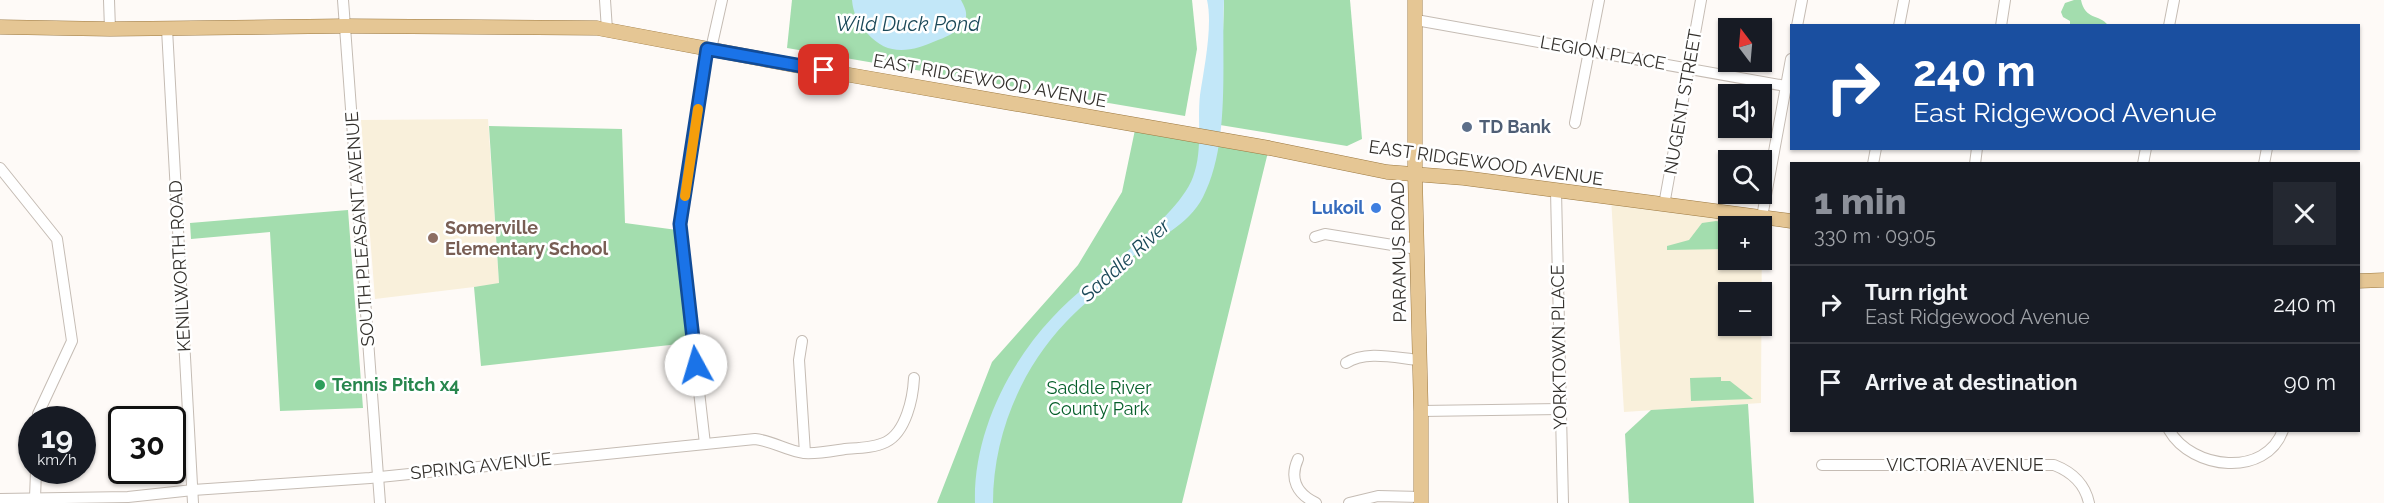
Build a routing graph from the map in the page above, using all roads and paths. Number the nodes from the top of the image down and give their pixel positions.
1 (109, 0) edge
2 (343, 0) edge
3 (605, 0) edge
4 (722, 0) edge
5 (1415, 0) edge
6 (1599, 0) edge
7 (1701, 0) edge
8 (1802, 0) edge
9 (1904, 0) edge
10 (2005, 0) edge
11 (2174, 0) edge
12 (1416, 20) junction
13 (1797, 24) edge
14 (1899, 24) edge
15 (2001, 24) edge
16 (2169, 24) edge
17 (345, 26) junction
18 (0, 27) edge
19 (110, 29) junction
20 (167, 29) junction
21 (607, 30) junction
22 (709, 49) junction
23 (1590, 51) junction
24 (1689, 69) junction
25 (1789, 86) edge
26 (1575, 123) dead end
27 (0, 168) edge
28 (1415, 174) junction
29 (1556, 191) junction
30 (1664, 205) junction
31 (1754, 216) edge
32 (1762, 216) edge
33 (1772, 218) edge
34 (1790, 221) edge
35 (1315, 237) dead end
36 (1417, 249) junction
37 (2384, 280) edge
38 (2360, 281) edge
39 (802, 341) dead end
40 (1420, 360) junction
41 (1346, 363) dead end
42 (915, 378) dead end
43 (42, 406) edge
44 (1561, 409) junction
45 (1421, 411) junction
46 (2170, 432) edge
47 (2282, 432) edge
48 (705, 444) junction
49 (805, 453) junction
50 (1298, 459) dead end
51 (1822, 465) dead end
52 (378, 477) junction
53 (36, 484) edge
54 (193, 490) junction
55 (0, 499) edge
56 (1421, 500) edge
57 (36, 501) edge
58 (194, 503) edge
59 (380, 503) edge
60 (1316, 503) edge
61 (1349, 503) edge
62 (1563, 503) edge
63 (2089, 503) edge

1 - 19 street
2 - 17 street, SOUTH PLEASANT AVENUE
3 - 21 street
4 - 22 street
5 - 12 main road, PARAMUS ROAD
6 - 23 street
7 - 24 street, NUGENT STREET
8 - 13 street
9 - 14 street
10 - 15 street
11 - 16 street
12 - 23 street, LEGION PLACE
12 - 28 main road, PARAMUS ROAD
17 - 20 main road, EAST RIDGEWOOD AVENUE
17 - 21 main road, EAST RIDGEWOOD AVENUE
17 - 52 street, SOUTH PLEASANT AVENUE
18 - 19 main road, EAST RIDGEWOOD AVENUE
19 - 20 main road, EAST RIDGEWOOD AVENUE
20 - 54 street, KENILWORTH ROAD
21 - 22 main road, EAST RIDGEWOOD AVENUE
22 - 28 main road, EAST RIDGEWOOD AVENUE
22 - 48 street
23 - 24 street, LEGION PLACE
23 - 26 street
24 - 25 street, LEGION PLACE
24 - 30 street, NUGENT STREET
25 - 32 street
27 - 43 street
28 - 29 main road, EAST RIDGEWOOD AVENUE
28 - 36 main road, PARAMUS ROAD
29 - 30 main road, EAST RIDGEWOOD AVENUE
29 - 44 street, YORKTOWN PLACE
30 - 31 main road, EAST RIDGEWOOD AVENUE
33 - 34 main road, EAST RIDGEWOOD AVENUE
35 - 36 street
36 - 40 main road, PARAMUS ROAD
37 - 38 main road
39 - 49 street
40 - 41 street
40 - 45 main road, PARAMUS ROAD
42 - 49 street, SPRING AVENUE
44 - 45 street
44 - 62 street, YORKTOWN PLACE
45 - 56 main road, PARAMUS ROAD
46 - 47 street
48 - 49 street, SPRING AVENUE
48 - 52 street, SPRING AVENUE
50 - 60 street
51 - 63 street, VICTORIA AVENUE
52 - 54 street, SPRING AVENUE
52 - 59 street, SOUTH PLEASANT AVENUE
53 - 57 street
54 - 57 street, SPRING AVENUE
54 - 58 street, KENILWORTH ROAD
55 - 57 street, SPRING AVENUE
56 - 61 street

